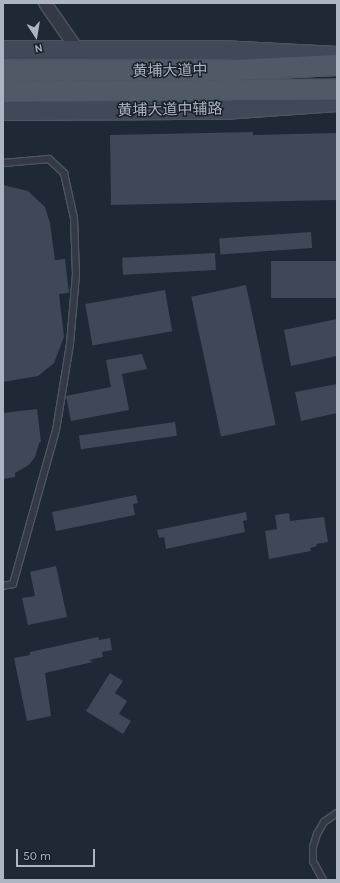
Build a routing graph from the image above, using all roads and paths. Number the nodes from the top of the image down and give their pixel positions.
1 (45, 3) edge
2 (3, 50) edge
3 (79, 52) junction
4 (337, 56) edge
5 (337, 65) edge
6 (3, 71) edge
7 (47, 82) junction
8 (337, 90) edge
9 (3, 91) edge
10 (337, 102) edge
11 (3, 111) edge
12 (3, 163) edge
13 (3, 586) edge
14 (337, 813) edge
15 (323, 880) edge

1 - 3 street
2 - 3 main road
3 - 4 main road
5 - 7 main road, 黄埔大道中
6 - 7 main road, 黄埔大道中
7 - 8 main road, 黄埔大道中
7 - 9 main road, 黄埔大道中
10 - 11 main road, 黄埔大道中辅路
12 - 13 lane
14 - 15 lane

